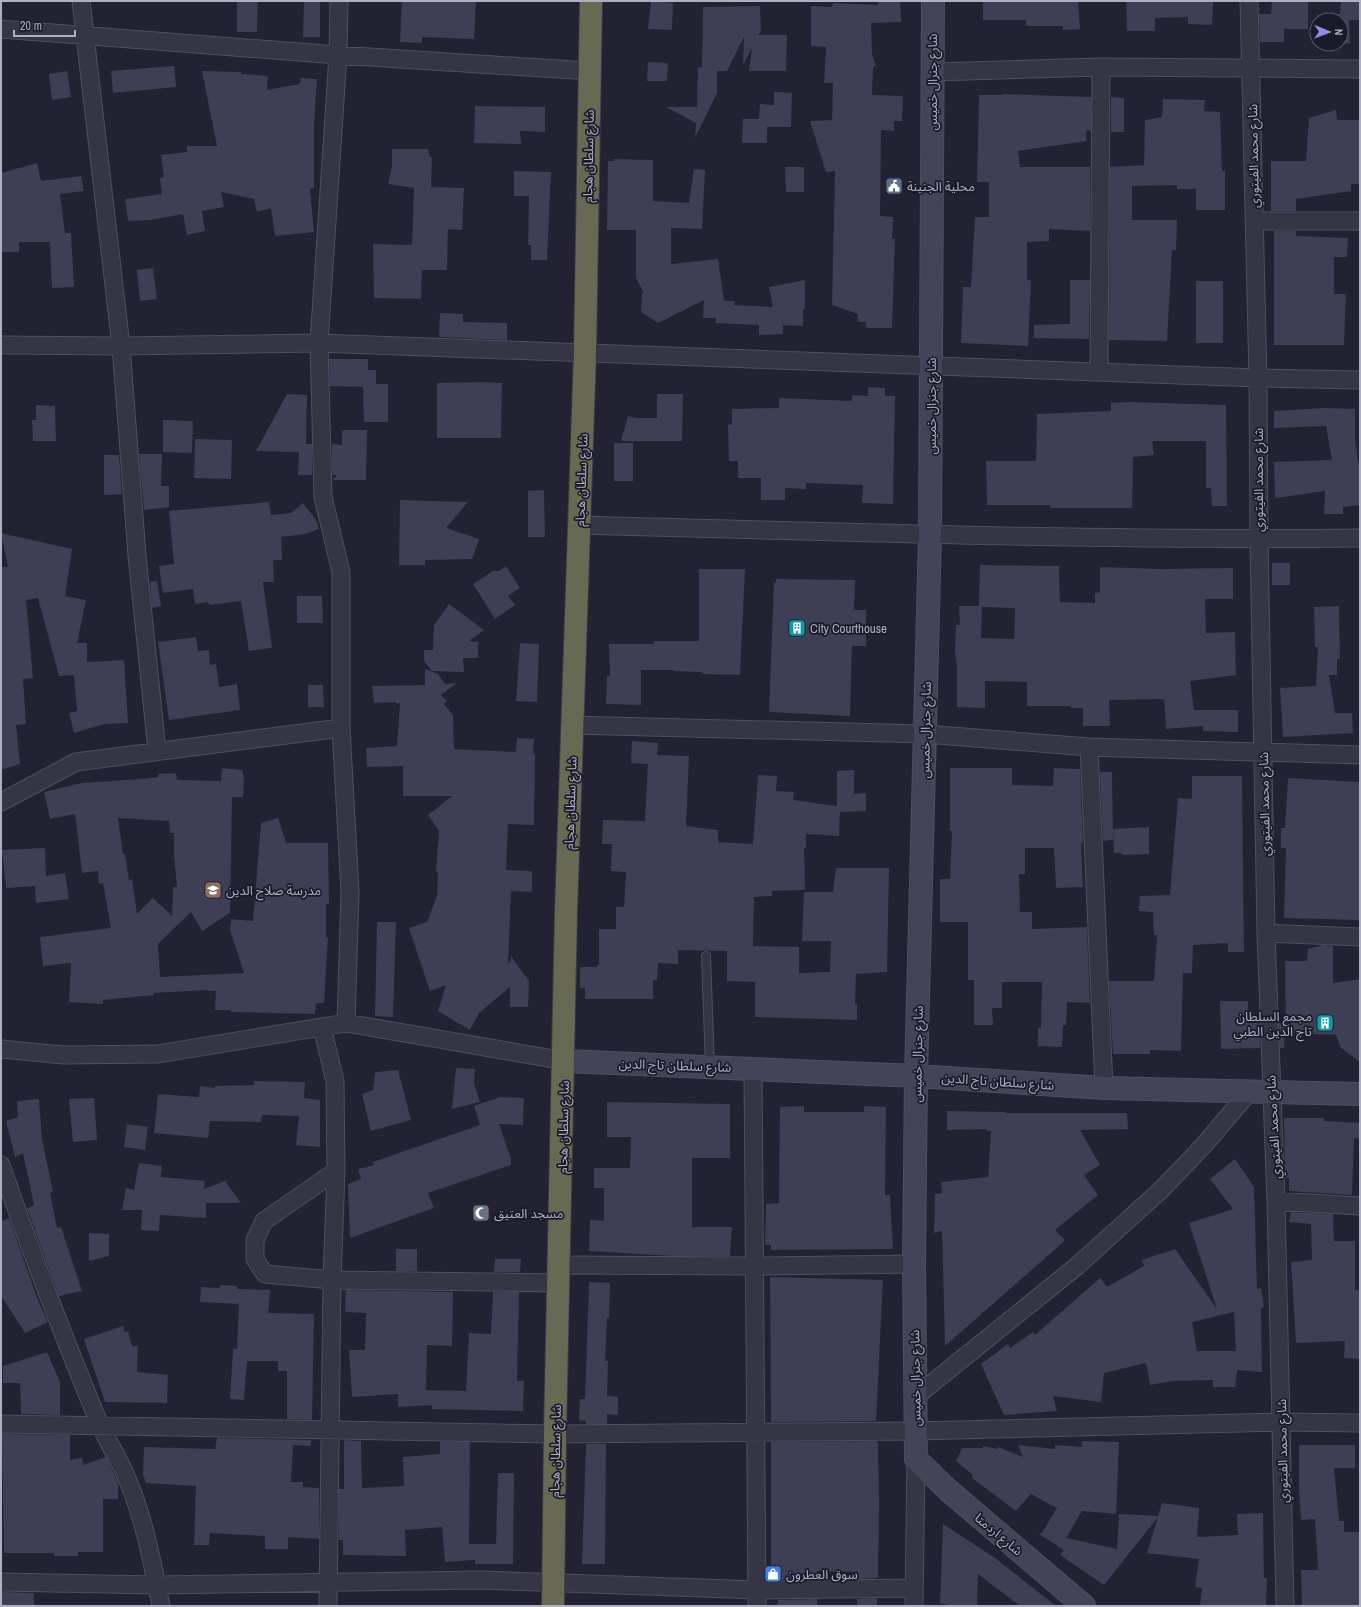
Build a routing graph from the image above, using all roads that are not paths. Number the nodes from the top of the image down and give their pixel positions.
1 (81, 1) edge
2 (339, 1) edge
3 (591, 1) edge
4 (933, 1) edge
5 (1249, 1) edge
6 (1, 29) edge
7 (85, 34) junction
8 (338, 55) junction
9 (1101, 68) junction
10 (1251, 69) junction
11 (1360, 69) edge
12 (590, 71) junction
13 (932, 72) junction
14 (1255, 221) junction
15 (1360, 221) edge
16 (319, 343) junction
17 (1, 345) edge
18 (121, 346) junction
19 (585, 352) junction
20 (932, 366) junction
21 (1099, 372) junction
22 (1258, 378) junction
23 (1360, 380) edge
24 (579, 525) junction
25 (930, 534) junction
26 (1360, 538) edge
27 (1258, 539) junction
28 (572, 725) junction
29 (341, 728) junction
30 (925, 734) junction
31 (1090, 747) junction
32 (157, 751) junction
33 (1264, 752) junction
34 (1360, 755) edge
35 (1, 802) edge
36 (1266, 933) junction
37 (1360, 937) edge
38 (706, 956) dead end
39 (346, 1023) junction
40 (322, 1027) junction
41 (1, 1049) edge
42 (565, 1061) junction
43 (710, 1066) junction
44 (753, 1068) junction
45 (916, 1076) junction
46 (1104, 1088) junction
47 (1249, 1092) junction
48 (1271, 1092) junction
49 (1360, 1094) edge
50 (1, 1165) edge
51 (336, 1171) junction
52 (1276, 1202) junction
53 (1360, 1206) edge
54 (914, 1264) junction
55 (753, 1266) junction
56 (558, 1274) junction
57 (332, 1280) junction
58 (915, 1397) junction
59 (1281, 1422) junction
60 (1360, 1423) edge
61 (1, 1424) edge
62 (100, 1425) junction
63 (329, 1429) junction
64 (756, 1431) junction
65 (916, 1431) junction
66 (555, 1434) junction
67 (916, 1459) junction
68 (1, 1582) edge
69 (328, 1582) junction
70 (554, 1584) junction
71 (157, 1586) junction
72 (914, 1588) junction
73 (757, 1598) edge
74 (161, 1606) edge
75 (328, 1606) edge
76 (554, 1606) edge
77 (914, 1606) edge
78 (1084, 1606) edge
79 (1285, 1606) edge

1 - 7 street
2 - 8 street
3 - 12 highway, شارع سلطان هجام
4 - 13 main road, شارع جنرال خميس
5 - 10 street, شارع محمد الفيتوري
6 - 7 street
7 - 8 street
7 - 18 street
8 - 12 street
8 - 16 street
9 - 10 street
9 - 13 street
9 - 21 street
10 - 11 street
10 - 14 street, شارع محمد الفيتوري
12 - 19 highway, شارع سلطان هجام
13 - 20 main road, شارع جنرال خميس
14 - 15 street
14 - 22 street, شارع محمد الفيتوري
16 - 18 street
16 - 19 street
16 - 29 street
17 - 18 street
18 - 32 street
19 - 20 street
19 - 24 highway, شارع سلطان هجام
20 - 21 street
20 - 25 main road, شارع جنرال خميس
21 - 22 street
22 - 23 street
22 - 27 street, شارع محمد الفيتوري
24 - 25 street
24 - 28 highway, شارع سلطان هجام
25 - 27 street
25 - 30 main road, شارع جنرال خميس
26 - 27 street
27 - 33 street, شارع محمد الفيتوري
28 - 30 street
28 - 42 highway, شارع سلطان هجام
29 - 32 street
29 - 39 street
30 - 31 street
30 - 45 main road, شارع جنرال خميس
31 - 33 street
31 - 46 street
32 - 35 street
33 - 34 street
33 - 36 street, شارع محمد الفيتوري
36 - 37 street
36 - 48 street, شارع محمد الفيتوري
38 - 43 lane
39 - 40 street
39 - 42 street
40 - 41 street
40 - 51 street
42 - 43 main road, شارع سلطان تاج الدين
42 - 56 highway, شارع سلطان هجام
43 - 44 main road, شارع سلطان تاج الدين
44 - 45 main road, شارع سلطان تاج الدين
44 - 55 street
45 - 46 main road, شارع سلطان تاج الدين
45 - 54 main road, شارع جنرال خميس
46 - 47 main road, شارع سلطان تاج الدين
47 - 48 main road, شارع سلطان تاج الدين
47 - 58 street
48 - 49 main road, شارع سلطان تاج الدين
48 - 52 street, شارع محمد الفيتوري
50 - 62 street
51 - 57 street
51 - 57 street
52 - 53 street
52 - 59 street, شارع محمد الفيتوري
54 - 55 street
54 - 58 main road, شارع جنرال خميس
55 - 56 street
55 - 64 street
56 - 57 street
56 - 66 highway, شارع سلطان هجام
57 - 63 street
58 - 65 main road, شارع جنرال خميس
59 - 60 street
59 - 65 street
59 - 79 street, شارع محمد الفيتوري
61 - 62 street
62 - 63 street
62 - 71 street
63 - 66 street
63 - 69 street
64 - 65 street
64 - 66 street
64 - 73 street
65 - 67 main road, شارع جنرال خميس
66 - 70 highway, شارع سلطان هجام
67 - 72 street
67 - 78 main road, شارع اردمتا
68 - 71 street
69 - 70 street
69 - 71 street
69 - 75 street
70 - 73 street
70 - 76 highway, شارع سلطان هجام
71 - 74 street
72 - 73 street
72 - 77 street

